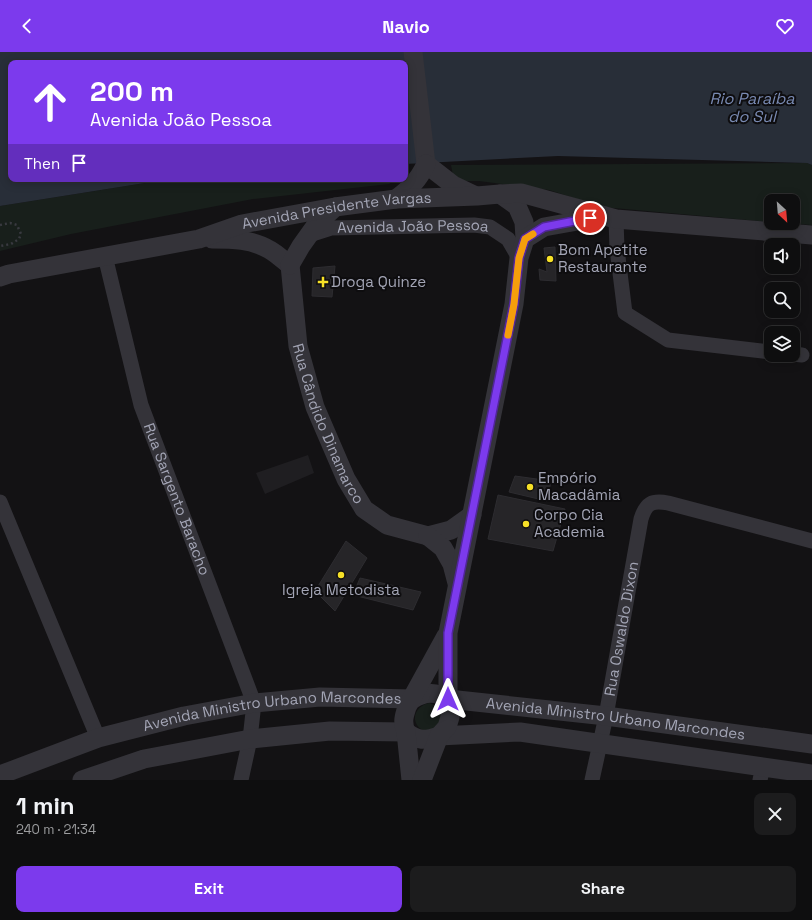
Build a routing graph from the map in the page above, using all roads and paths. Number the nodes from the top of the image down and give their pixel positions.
1 (413, 52) edge
2 (425, 161) junction
3 (500, 194) junction
4 (478, 196) junction
5 (396, 199) junction
6 (335, 207) junction
7 (611, 218) junction
8 (0, 225) edge
9 (309, 235) junction
10 (812, 235) edge
11 (199, 239) junction
12 (525, 239) junction
13 (0, 246) edge
14 (105, 256) junction
15 (519, 258) junction
16 (290, 265) junction
17 (0, 277) edge
18 (764, 351) edge
19 (0, 502) edge
20 (472, 516) junction
21 (428, 536) junction
22 (812, 541) edge
23 (457, 583) junction
24 (448, 633) junction
25 (412, 699) junction
26 (448, 699) junction
27 (254, 703) junction
28 (606, 716) junction
29 (406, 732) junction
30 (439, 736) junction
31 (98, 738) junction
32 (250, 739) junction
33 (600, 744) junction
34 (812, 744) edge
35 (761, 773) edge
36 (0, 774) edge
37 (812, 774) edge
38 (82, 780) edge
39 (241, 780) edge
40 (411, 780) edge
41 (422, 780) edge
42 (592, 780) edge

1 - 2 street
2 - 4 street
2 - 5 street
3 - 4 street
3 - 7 street
3 - 12 street
4 - 5 street, Avenida Presidente Vargas
5 - 6 street, Avenida Presidente Vargas
6 - 9 street, Avenida João Pessoa
6 - 11 street, Avenida Presidente Vargas
7 - 10 street
7 - 12 street
7 - 18 street
8 - 13 path
9 - 15 street, Avenida João Pessoa
9 - 16 street, Avenida João Pessoa
11 - 14 street, Avenida Presidente Vargas
11 - 16 street, Avenida Presidente Vargas
12 - 15 street
14 - 17 street, Avenida Presidente Vargas
14 - 27 street, Rua Sargento Baracho
15 - 20 street
16 - 21 street, Rua Cândido Dinamarco
19 - 31 street
20 - 21 street, Rua Cândido Dinamarco
20 - 23 street
21 - 23 street
22 - 28 street, Rua Oswaldo Dixon
23 - 24 street
24 - 25 street
24 - 26 street
25 - 26 street, Avenida Ministro Urbano Marcondes
25 - 27 street, Avenida Ministro Urbano Marcondes
25 - 29 street
26 - 28 street, Avenida Ministro Urbano Marcondes
26 - 30 street
27 - 31 street, Avenida Ministro Urbano Marcondes
27 - 32 street, Rua Sargento Baracho
28 - 33 street, Rua Oswaldo Dixon
28 - 34 street, Avenida Ministro Urbano Marcondes
29 - 30 street, Avenida Ministro Urbano Marcondes
29 - 32 street, Avenida Ministro Urbano Marcondes
29 - 40 street
30 - 33 street, Avenida Ministro Urbano Marcondes
30 - 41 street
31 - 36 street, Avenida Ministro Urbano Marcondes
32 - 38 street, Avenida Ministro Urbano Marcondes
32 - 39 street, Rua Sargento Baracho
33 - 35 street, Avenida Ministro Urbano Marcondes
33 - 42 street, Rua Oswaldo Dixon
35 - 37 street, Avenida Ministro Urbano Marcondes

